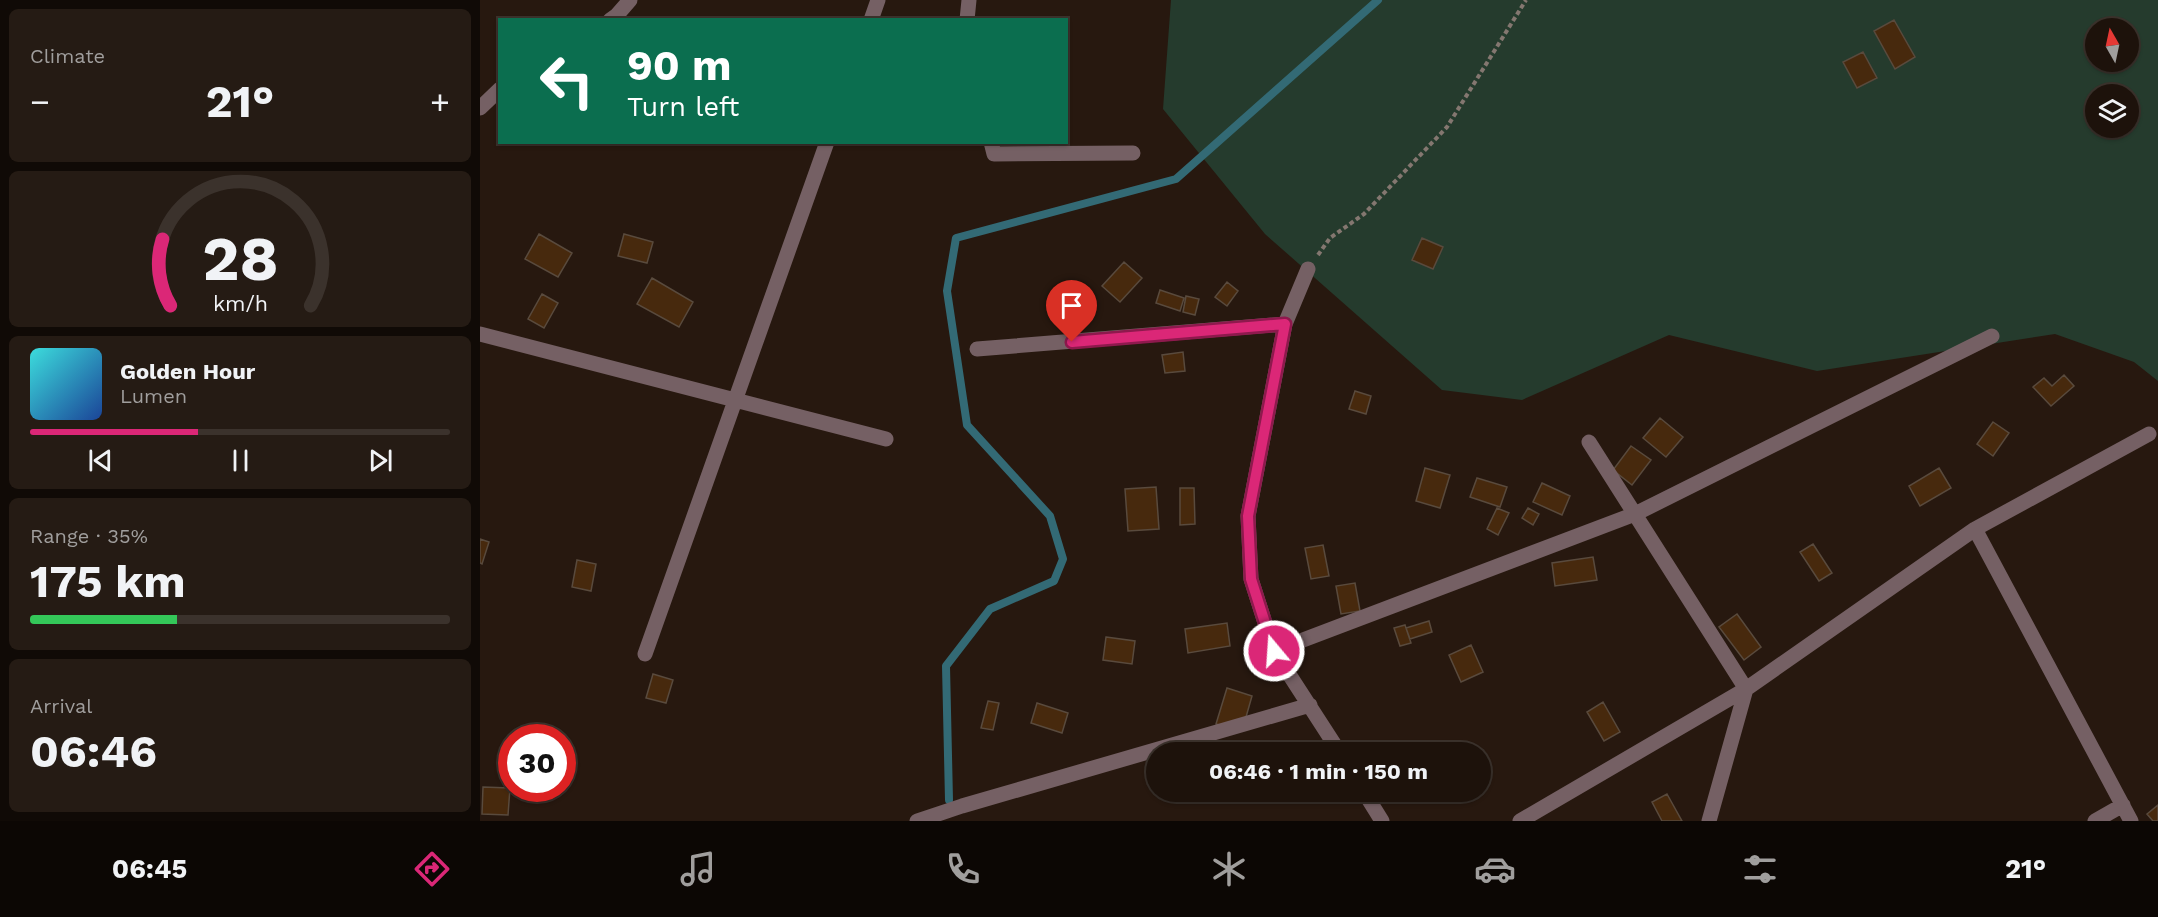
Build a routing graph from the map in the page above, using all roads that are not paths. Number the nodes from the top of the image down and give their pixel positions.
1 (630, 0) edge
2 (878, 0) edge
3 (969, 0) edge
4 (613, 18) edge
5 (872, 18) edge
6 (967, 18) edge
7 (498, 91) edge
8 (480, 108) edge
9 (826, 144) edge
10 (992, 144) edge
11 (1133, 153) dead end
12 (1308, 269) road end
13 (1285, 324) junction
14 (480, 334) edge
15 (1992, 336) dead end
16 (977, 349) dead end
17 (735, 400) junction
18 (2149, 434) dead end
19 (886, 439) dead end
20 (1589, 442) dead end
21 (1635, 514) junction
22 (1975, 529) junction
23 (1274, 651) junction
24 (645, 654) dead end
25 (1746, 689) junction
26 (1310, 705) junction
27 (1333, 742) edge
28 (1370, 802) edge
29 (2123, 806) junction
30 (917, 821) edge
31 (1382, 821) edge
32 (1520, 821) edge
33 (1709, 821) edge
34 (2095, 821) edge
35 (2131, 821) edge

1 - 4 street
2 - 5 street
3 - 6 street
7 - 8 street
9 - 17 street
10 - 11 street
12 - 13 street
13 - 16 street
13 - 23 street
14 - 17 street
15 - 21 street
17 - 19 street
17 - 24 street
18 - 22 street
20 - 21 street
21 - 23 street
21 - 25 street
22 - 25 street
22 - 29 street
23 - 26 street
25 - 32 street
25 - 33 street
26 - 27 street
26 - 30 street
28 - 31 street
29 - 34 street
29 - 35 street

